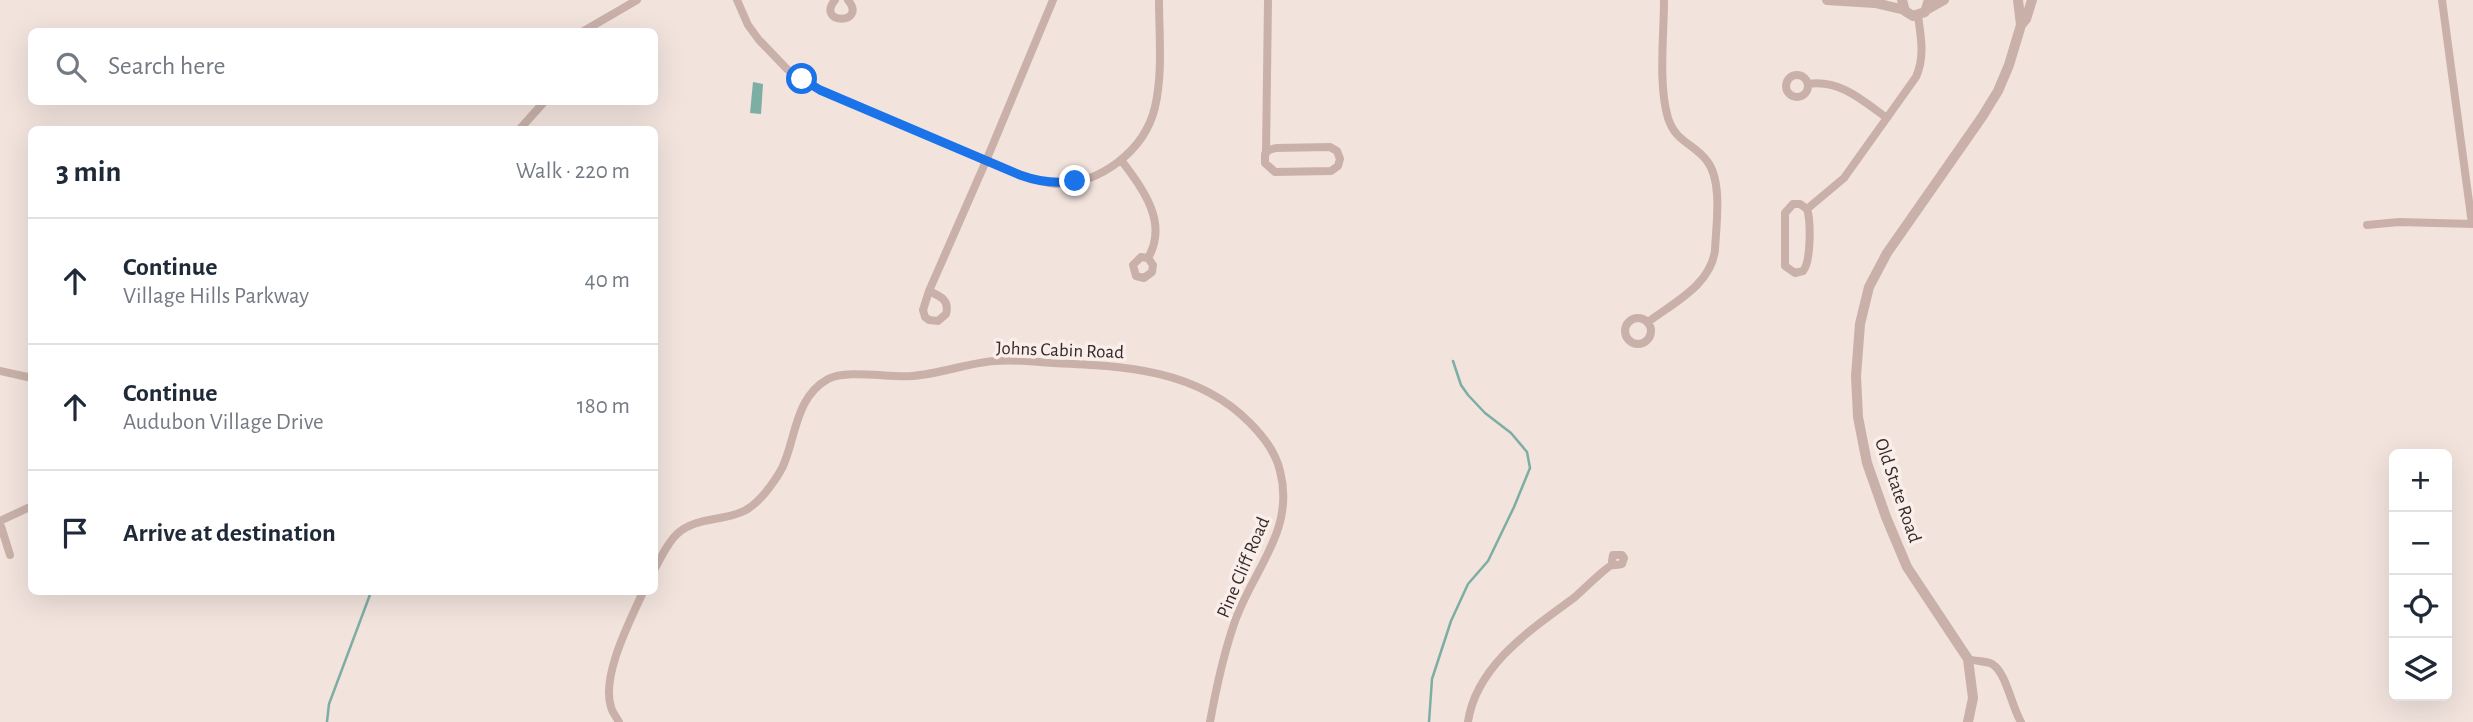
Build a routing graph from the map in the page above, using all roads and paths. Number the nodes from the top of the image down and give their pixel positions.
1 (637, 0) edge
2 (737, 0) edge
3 (835, 0) edge
4 (1053, 0) edge
5 (1159, 0) edge
6 (1268, 0) edge
7 (1664, 0) edge
8 (1827, 0) edge
9 (1886, 0) edge
10 (1944, 0) edge
11 (2018, 0) edge
12 (2032, 0) edge
13 (2442, 0) edge
14 (852, 2) edge
15 (1875, 3) junction
16 (1928, 4) edge
17 (1903, 5) edge
18 (1918, 16) junction
19 (2021, 25) junction
20 (589, 28) edge
21 (1808, 84) dead end
22 (541, 105) edge
23 (1887, 118) junction
24 (523, 126) edge
25 (1266, 153) junction
26 (1121, 160) junction
27 (986, 161) junction
28 (1807, 209) junction
29 (2472, 224) edge
30 (2367, 225) dead end
31 (1148, 258) dead end
32 (929, 291) dead end
33 (1648, 322) dead end
34 (0, 371) edge
35 (28, 377) edge
36 (1188, 382) joint
37 (28, 508) edge
38 (0, 522) edge
39 (10, 555) dead end
40 (658, 563) edge
41 (1614, 565) dead end
42 (642, 595) edge
43 (1968, 659) junction
44 (619, 722) edge
45 (1210, 722) edge
46 (1468, 722) edge
47 (1968, 722) edge
48 (2021, 722) edge

1 - 20 street
2 - 27 street
3 - 14 street
4 - 27 street
5 - 26 street
6 - 25 street
7 - 33 street
8 - 15 street
9 - 15 street
10 - 16 street
11 - 19 street, Old State Road
12 - 19 street
13 - 29 street
15 - 17 street
16 - 18 street
17 - 18 street
18 - 23 street
19 - 43 street, Old State Road
21 - 23 street
22 - 24 street
23 - 28 street
25 - 25 street
26 - 27 street
26 - 31 street
27 - 32 street
28 - 28 street
29 - 30 street
34 - 35 street
36 - 40 street, Johns Cabin Road
36 - 45 street, Pine Cliff Road
37 - 38 street
38 - 39 street
41 - 46 street
42 - 44 street
43 - 47 street, Old State Road
43 - 48 street

